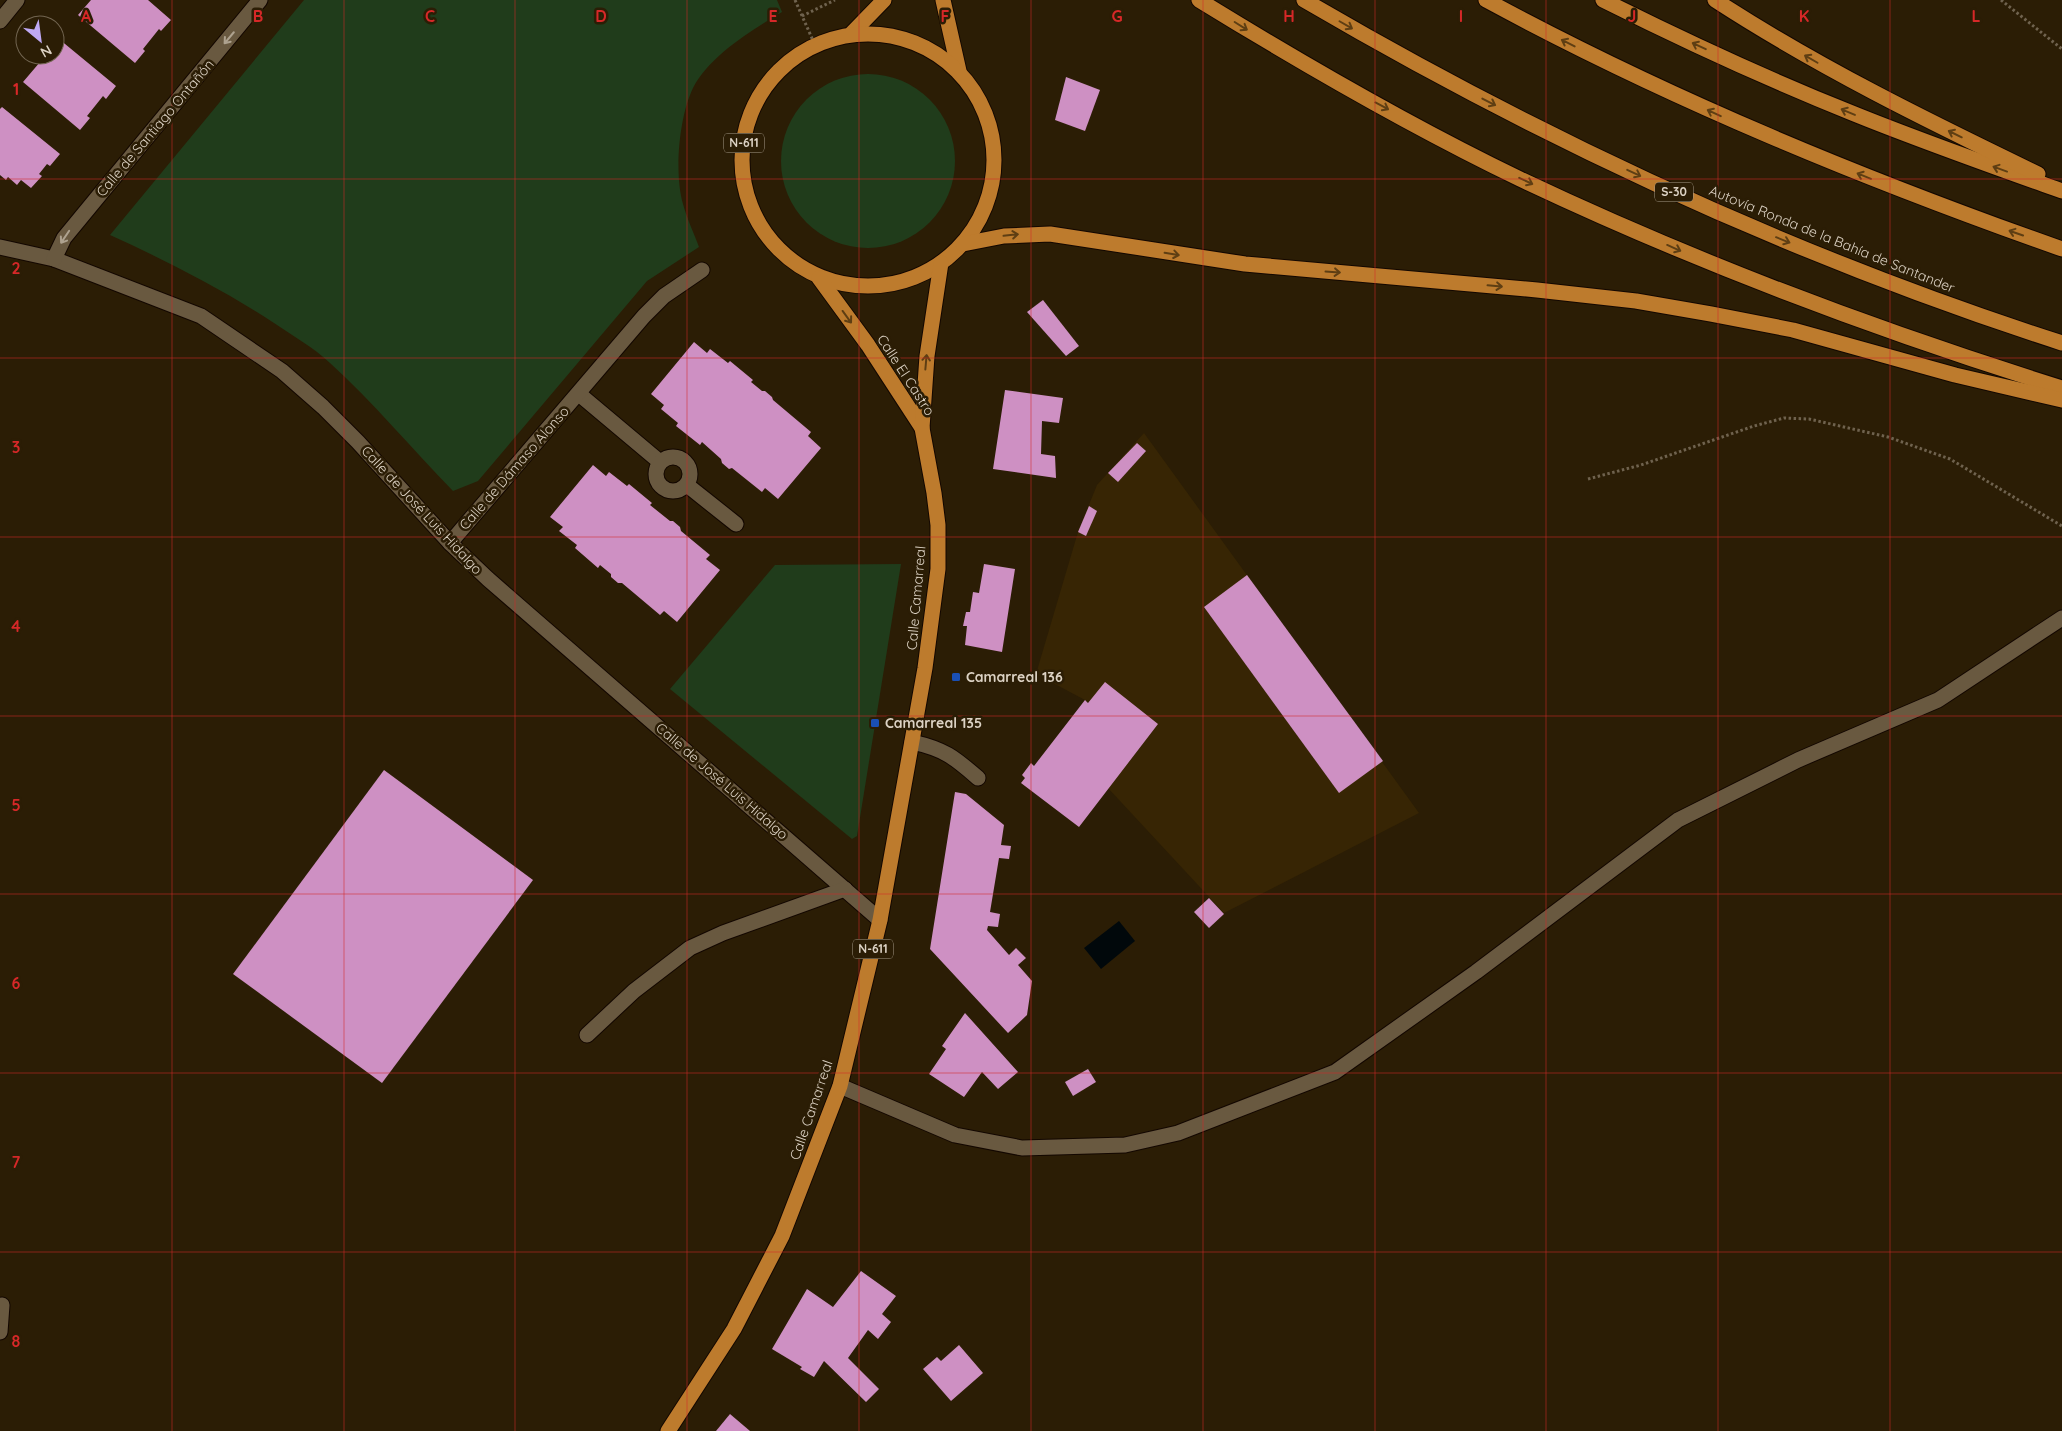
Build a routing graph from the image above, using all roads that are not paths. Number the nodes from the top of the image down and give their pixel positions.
1 (17, 0) edge
2 (260, 0) edge
3 (884, 0) edge
4 (943, 0) edge
5 (1199, 0) edge
6 (1304, 0) edge
7 (1486, 0) edge
8 (1603, 0) edge
9 (1715, 0) edge
10 (0, 21) edge
11 (852, 33) junction
12 (959, 71) junction
13 (2062, 185) edge
14 (2062, 191) edge
15 (963, 244) junction
16 (0, 247) edge
17 (2062, 249) edge
18 (54, 259) junction
19 (941, 263) junction
20 (702, 270) dead end
21 (819, 278) junction
22 (2062, 343) edge
23 (2062, 388) edge
24 (578, 394) junction
25 (2062, 400) edge
26 (922, 428) junction
27 (660, 462) junction
28 (686, 485) junction
29 (736, 524) dead end
30 (450, 543) junction
31 (2062, 618) edge
32 (912, 742) junction
33 (978, 778) dead end
34 (845, 889) junction
35 (880, 920) junction
36 (587, 1034) dead end
37 (840, 1086) junction
38 (2, 1305) dead end
39 (0, 1332) edge
40 (668, 1431) edge

1 - 10 street
2 -> 18 street, Calle de Santiago Ontañón
3 - 11 highway, N-611
4 - 12 highway, N-611
5 -> 23 highway
6 -> 22 highway, Autovía Ronda de la Bahía de Santander / S-30
17 -> 7 highway
14 -> 8 highway
13 -> 9 highway
11 - 12 highway, N-611
11 - 21 highway, N-611
12 - 15 highway, N-611
15 - 19 highway, N-611
15 -> 25 highway
16 - 18 street, Calle de José Luis Hidalgo
18 - 30 street, Calle de José Luis Hidalgo
19 - 21 highway, N-611
26 -> 19 highway, Calle El Castro / N-611
20 - 24 street, Calle de Dámaso Alonso
21 -> 26 highway, Calle El Castro / N-611
24 - 27 street, Calle de Dámaso Alonso
24 - 30 street, Calle de Dámaso Alonso
26 - 32 highway, Calle Camarreal / N-611
27 - 28 street
27 - 28 street
28 - 29 street
30 - 34 street, Calle de José Luis Hidalgo
31 - 37 street
32 - 33 street
32 - 35 highway, Calle Camarreal / N-611
34 - 35 street, Calle de José Luis Hidalgo
34 - 36 street
35 - 37 highway, Calle Camarreal / N-611
37 - 40 highway, Calle Camarreal / N-611
38 - 39 street

